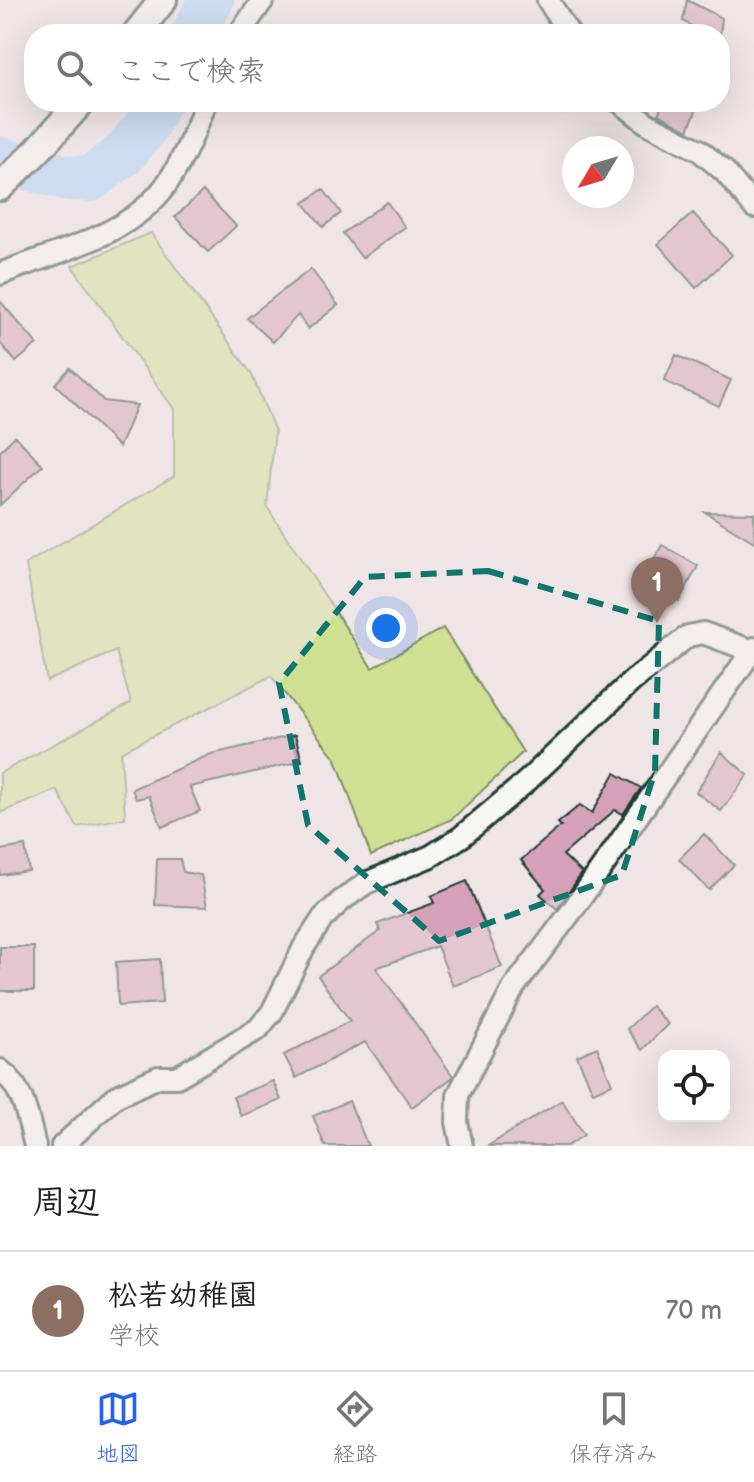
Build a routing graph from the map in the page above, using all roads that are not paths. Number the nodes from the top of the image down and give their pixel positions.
1 (163, 0) edge
2 (263, 0) edge
3 (548, 0) edge
4 (144, 24) edge
5 (246, 24) edge
6 (563, 24) edge
7 (72, 112) edge
8 (202, 112) edge
9 (633, 112) edge
10 (2, 185) edge
11 (754, 207) edge
12 (0, 274) edge
13 (753, 650) edge
14 (0, 1070) edge
15 (35, 1146) edge
16 (62, 1146) edge
17 (462, 1146) edge

1 - 4 street
2 - 5 street
3 - 6 street
7 - 10 street
8 - 12 street
9 - 11 street
13 - 16 street
13 - 17 street
14 - 15 street

